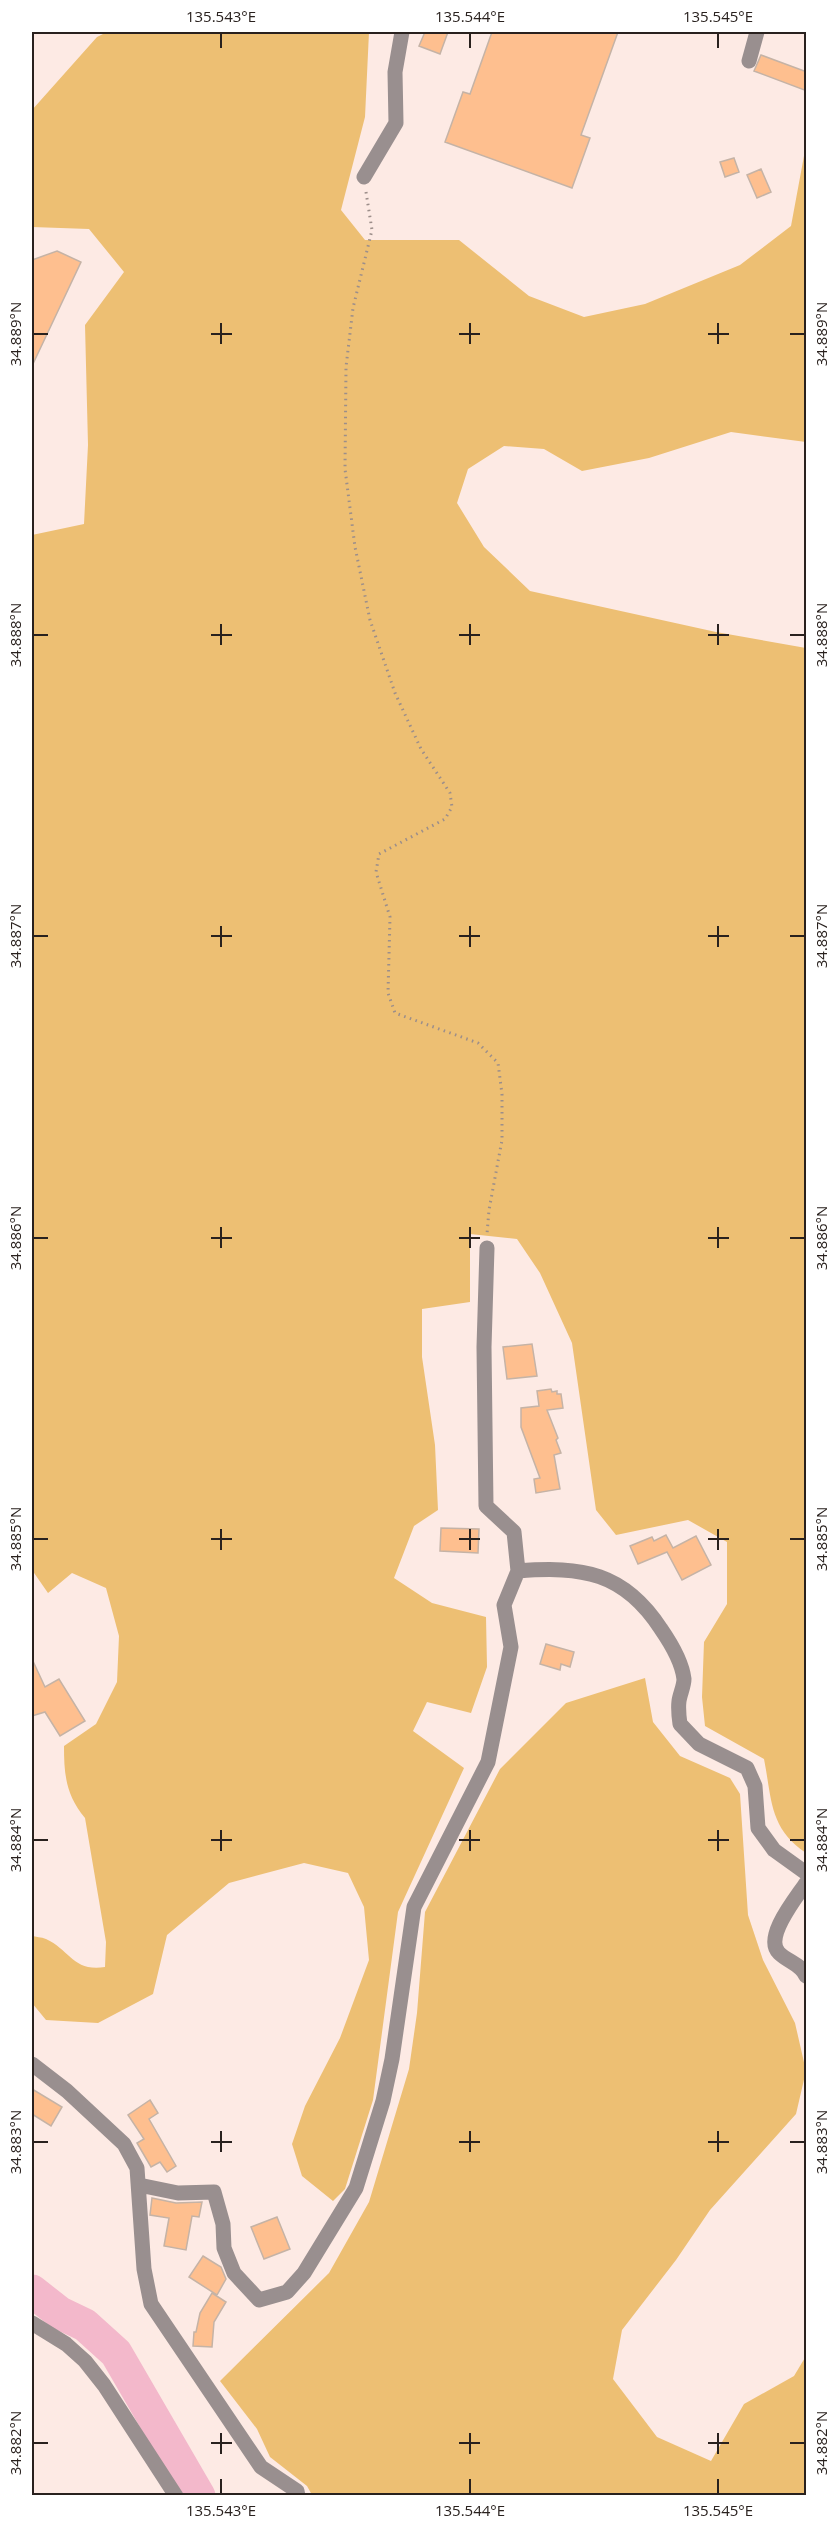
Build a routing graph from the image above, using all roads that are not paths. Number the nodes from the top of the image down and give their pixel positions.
1 (402, 32) edge
2 (757, 32) edge
3 (749, 61) dead end
4 (364, 177) road end
5 (487, 1248) road end
6 (518, 1571) junction
7 (807, 1873) edge
8 (807, 1883) edge
9 (807, 1977) edge
10 (32, 2064) edge
11 (139, 2185) junction
12 (32, 2323) edge
13 (176, 2496) edge
14 (298, 2496) edge

1 - 4 street
2 - 3 street
5 - 6 street
6 - 7 street
6 - 11 street
8 - 9 street
10 - 11 street
11 - 14 street
12 - 13 street

